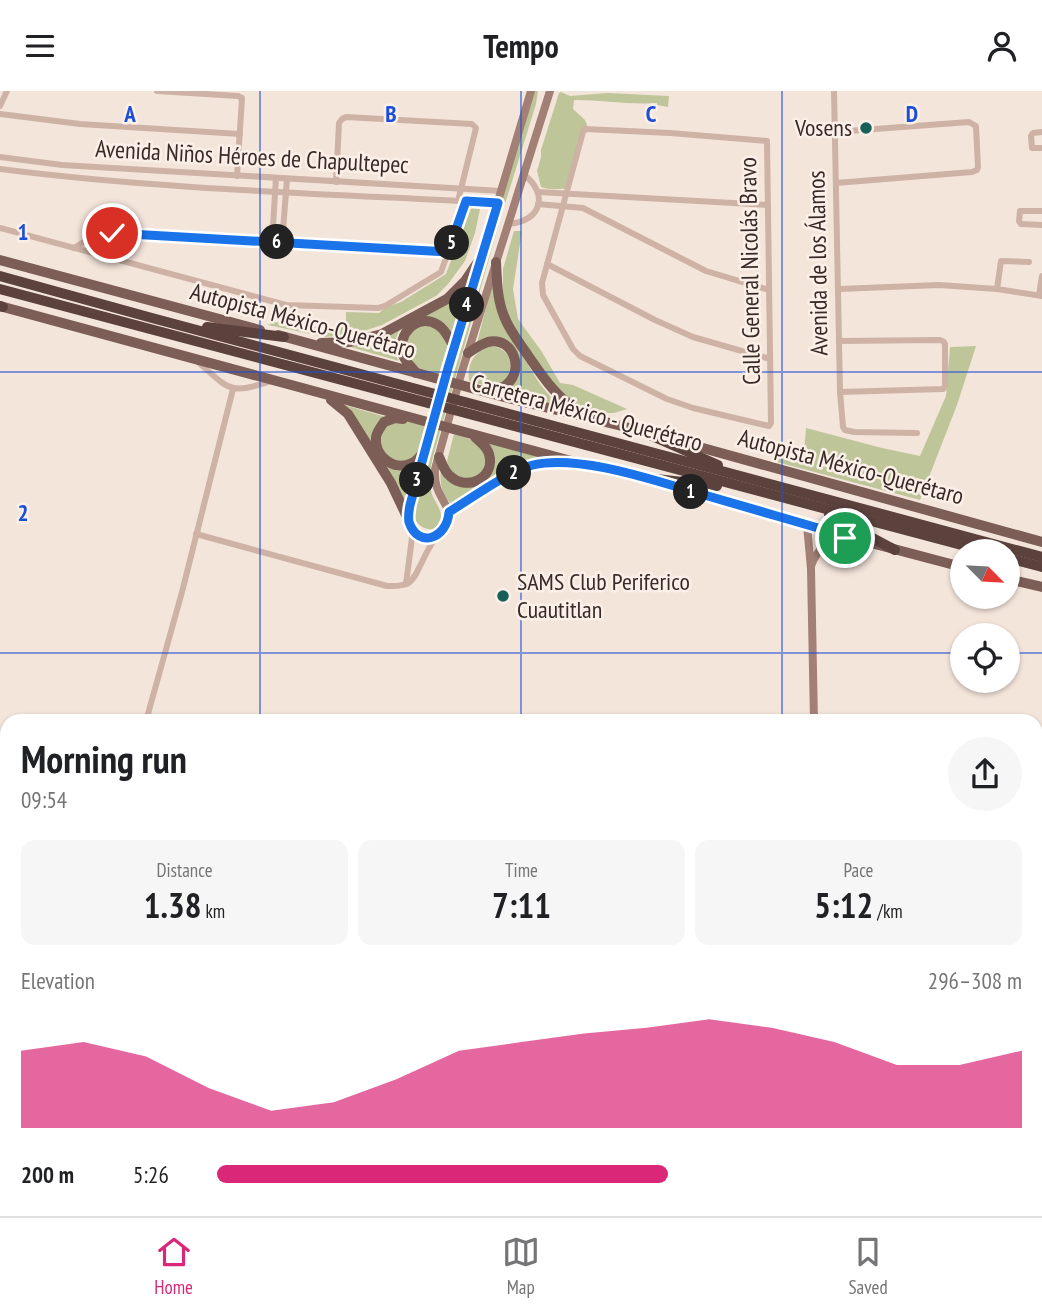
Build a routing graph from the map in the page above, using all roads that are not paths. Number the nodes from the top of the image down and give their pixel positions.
1 (8, 91) edge
2 (157, 91) edge
3 (531, 91) edge
4 (550, 91) edge
5 (834, 91) edge
6 (0, 106) edge
7 (0, 114) edge
8 (835, 132) junction
9 (1042, 132) edge
10 (240, 134) junction
11 (1042, 148) edge
12 (0, 157) edge
13 (0, 169) edge
14 (123, 169) junction
15 (135, 169) junction
16 (523, 174) junction
17 (237, 176) junction
18 (276, 178) junction
19 (287, 179) junction
20 (122, 181) junction
21 (134, 181) junction
22 (336, 182) junction
23 (836, 183) junction
24 (373, 184) junction
25 (461, 188) junction
26 (501, 191) junction
27 (275, 192) junction
28 (286, 192) junction
29 (538, 192) junction
30 (566, 194) junction
31 (373, 196) junction
32 (462, 201) junction
33 (498, 203) junction
34 (538, 204) junction
35 (563, 205) junction
36 (768, 205) junction
37 (1042, 211) edge
38 (508, 224) junction
39 (1042, 225) edge
40 (0, 228) edge
41 (272, 242) junction
42 (282, 243) junction
43 (74, 248) junction
44 (448, 252) junction
45 (482, 256) junction
46 (0, 260) edge
47 (496, 262) junction
48 (1029, 262) dead end
49 (547, 264) junction
50 (0, 276) edge
51 (1042, 276) edge
52 (0, 289) edge
53 (839, 289) junction
54 (997, 289) junction
55 (769, 290) junction
56 (1041, 296) edge
57 (1, 306) edge
58 (152, 319) junction
59 (284, 337) junction
60 (839, 341) junction
61 (310, 344) junction
62 (454, 347) junction
63 (468, 353) junction
64 (194, 358) junction
65 (770, 359) junction
66 (417, 373) junction
67 (276, 380) junction
68 (233, 389) junction
69 (480, 391) junction
70 (840, 392) junction
71 (326, 395) junction
72 (416, 420) junction
73 (602, 421) junction
74 (636, 429) junction
75 (917, 433) dead end
76 (471, 435) junction
77 (424, 451) junction
78 (440, 453) junction
79 (575, 462) junction
80 (639, 477) junction
81 (742, 482) junction
82 (811, 506) junction
83 (449, 512) junction
84 (408, 519) junction
85 (807, 524) junction
86 (414, 530) junction
87 (197, 534) junction
88 (436, 536) junction
89 (856, 539) junction
90 (950, 542) edge
91 (1042, 542) edge
92 (895, 550) junction
93 (1042, 557) edge
94 (1020, 561) edge
95 (950, 564) edge
96 (1042, 567) edge
97 (811, 569) junction
98 (1020, 582) edge
99 (406, 584) junction
100 (1042, 587) edge
101 (148, 714) edge
102 (814, 714) edge

1 - 6 street
2 - 10 street
3 - 26 main road
4 - 16 main road
5 - 8 street, Avenida de los Álamos
7 - 10 street
8 - 23 street, Avenida de los Álamos
8 - 23 street
9 - 11 street
10 - 17 street
12 - 14 street, Avenida Niños Héroes de Chapultepec
13 - 20 street, Avenida Niños Héroes de Chapultepec
14 - 15 street, Avenida Niños Héroes de Chapultepec
14 - 20 street
15 - 17 street, Avenida Niños Héroes de Chapultepec
15 - 21 street
16 - 29 street
16 - 38 main road
17 - 18 street, Avenida Niños Héroes de Chapultepec
18 - 19 street, Avenida Niños Héroes de Chapultepec
18 - 27 street
19 - 22 street, Avenida Niños Héroes de Chapultepec
19 - 28 street
20 - 21 street, Avenida Niños Héroes de Chapultepec
21 - 27 street, Avenida Niños Héroes de Chapultepec
22 - 24 street, Avenida Niños Héroes de Chapultepec
22 - 25 street
23 - 53 street, Avenida de los Álamos
24 - 25 street, Avenida Niños Héroes de Chapultepec
24 - 31 street
25 - 26 street, Avenida Niños Héroes de Chapultepec
25 - 32 street
26 - 33 main road
27 - 28 street, Avenida Niños Héroes de Chapultepec
27 - 41 street
28 - 31 street, Avenida Niños Héroes de Chapultepec
28 - 42 street
29 - 30 street
29 - 34 street
30 - 35 street, Calle General Nicolás Bravo
30 - 36 street
30 - 36 street, Calle General Nicolás Bravo
31 - 32 street, Avenida Niños Héroes de Chapultepec
32 - 33 street, Avenida Niños Héroes de Chapultepec
32 - 44 street
33 - 45 main road
34 - 35 street
34 - 38 street
35 - 49 street, Calle General Nicolás Bravo
35 - 55 street
36 - 55 street, Calle General Nicolás Bravo
37 - 39 street
38 - 47 main road
40 - 43 street
41 - 42 street
41 - 43 street
42 - 44 street
43 - 44 street
45 - 61 main road
45 - 62 main road
46 - 59 main road, Autopista México-Querétaro
47 - 63 main road
47 - 73 main road
48 - 54 street
49 - 65 street
49 - 65 street, Calle General Nicolás Bravo
50 - 58 highway, Carretera México - Querétaro
51 - 56 street
52 - 81 highway, Carretera México - Querétaro
53 - 54 street
53 - 60 street, Avenida de los Álamos
54 - 56 street
55 - 65 street, Calle General Nicolás Bravo
57 - 64 main road
58 - 59 highway
58 - 81 highway, Carretera México - Querétaro
59 - 61 main road, Autopista México-Querétaro
60 - 70 street, Avenida de los Álamos
60 - 70 street
61 - 66 main road, Autopista México-Querétaro
62 - 66 main road
62 - 77 main road
63 - 69 main road
63 - 78 main road
64 - 67 main road
64 - 68 street
66 - 69 main road, Autopista México-Querétaro
67 - 68 street
67 - 71 main road
68 - 87 street
69 - 73 main road, Autopista México-Querétaro
70 - 75 street, Avenida de los Álamos
71 - 72 main road
71 - 84 main road
72 - 76 main road
72 - 77 main road
73 - 74 main road, Autopista México-Querétaro
74 - 81 highway
74 - 91 main road, Autopista México-Querétaro
76 - 78 main road
76 - 79 main road
77 - 84 main road
78 - 83 main road
79 - 80 main road
79 - 83 main road
80 - 81 highway
80 - 85 main road
81 - 82 highway, Carretera México - Querétaro
81 - 93 highway, Carretera México - Querétaro
82 - 90 highway, Carretera México - Querétaro
82 - 92 highway
83 - 88 main road
84 - 86 main road
85 - 89 main road
85 - 97 main road
86 - 88 main road
86 - 99 street
87 - 99 street
87 - 101 street
88 - 99 street
89 - 92 main road
89 - 97 main road
92 - 95 main road
94 - 96 highway
97 - 102 main road
98 - 100 main road

